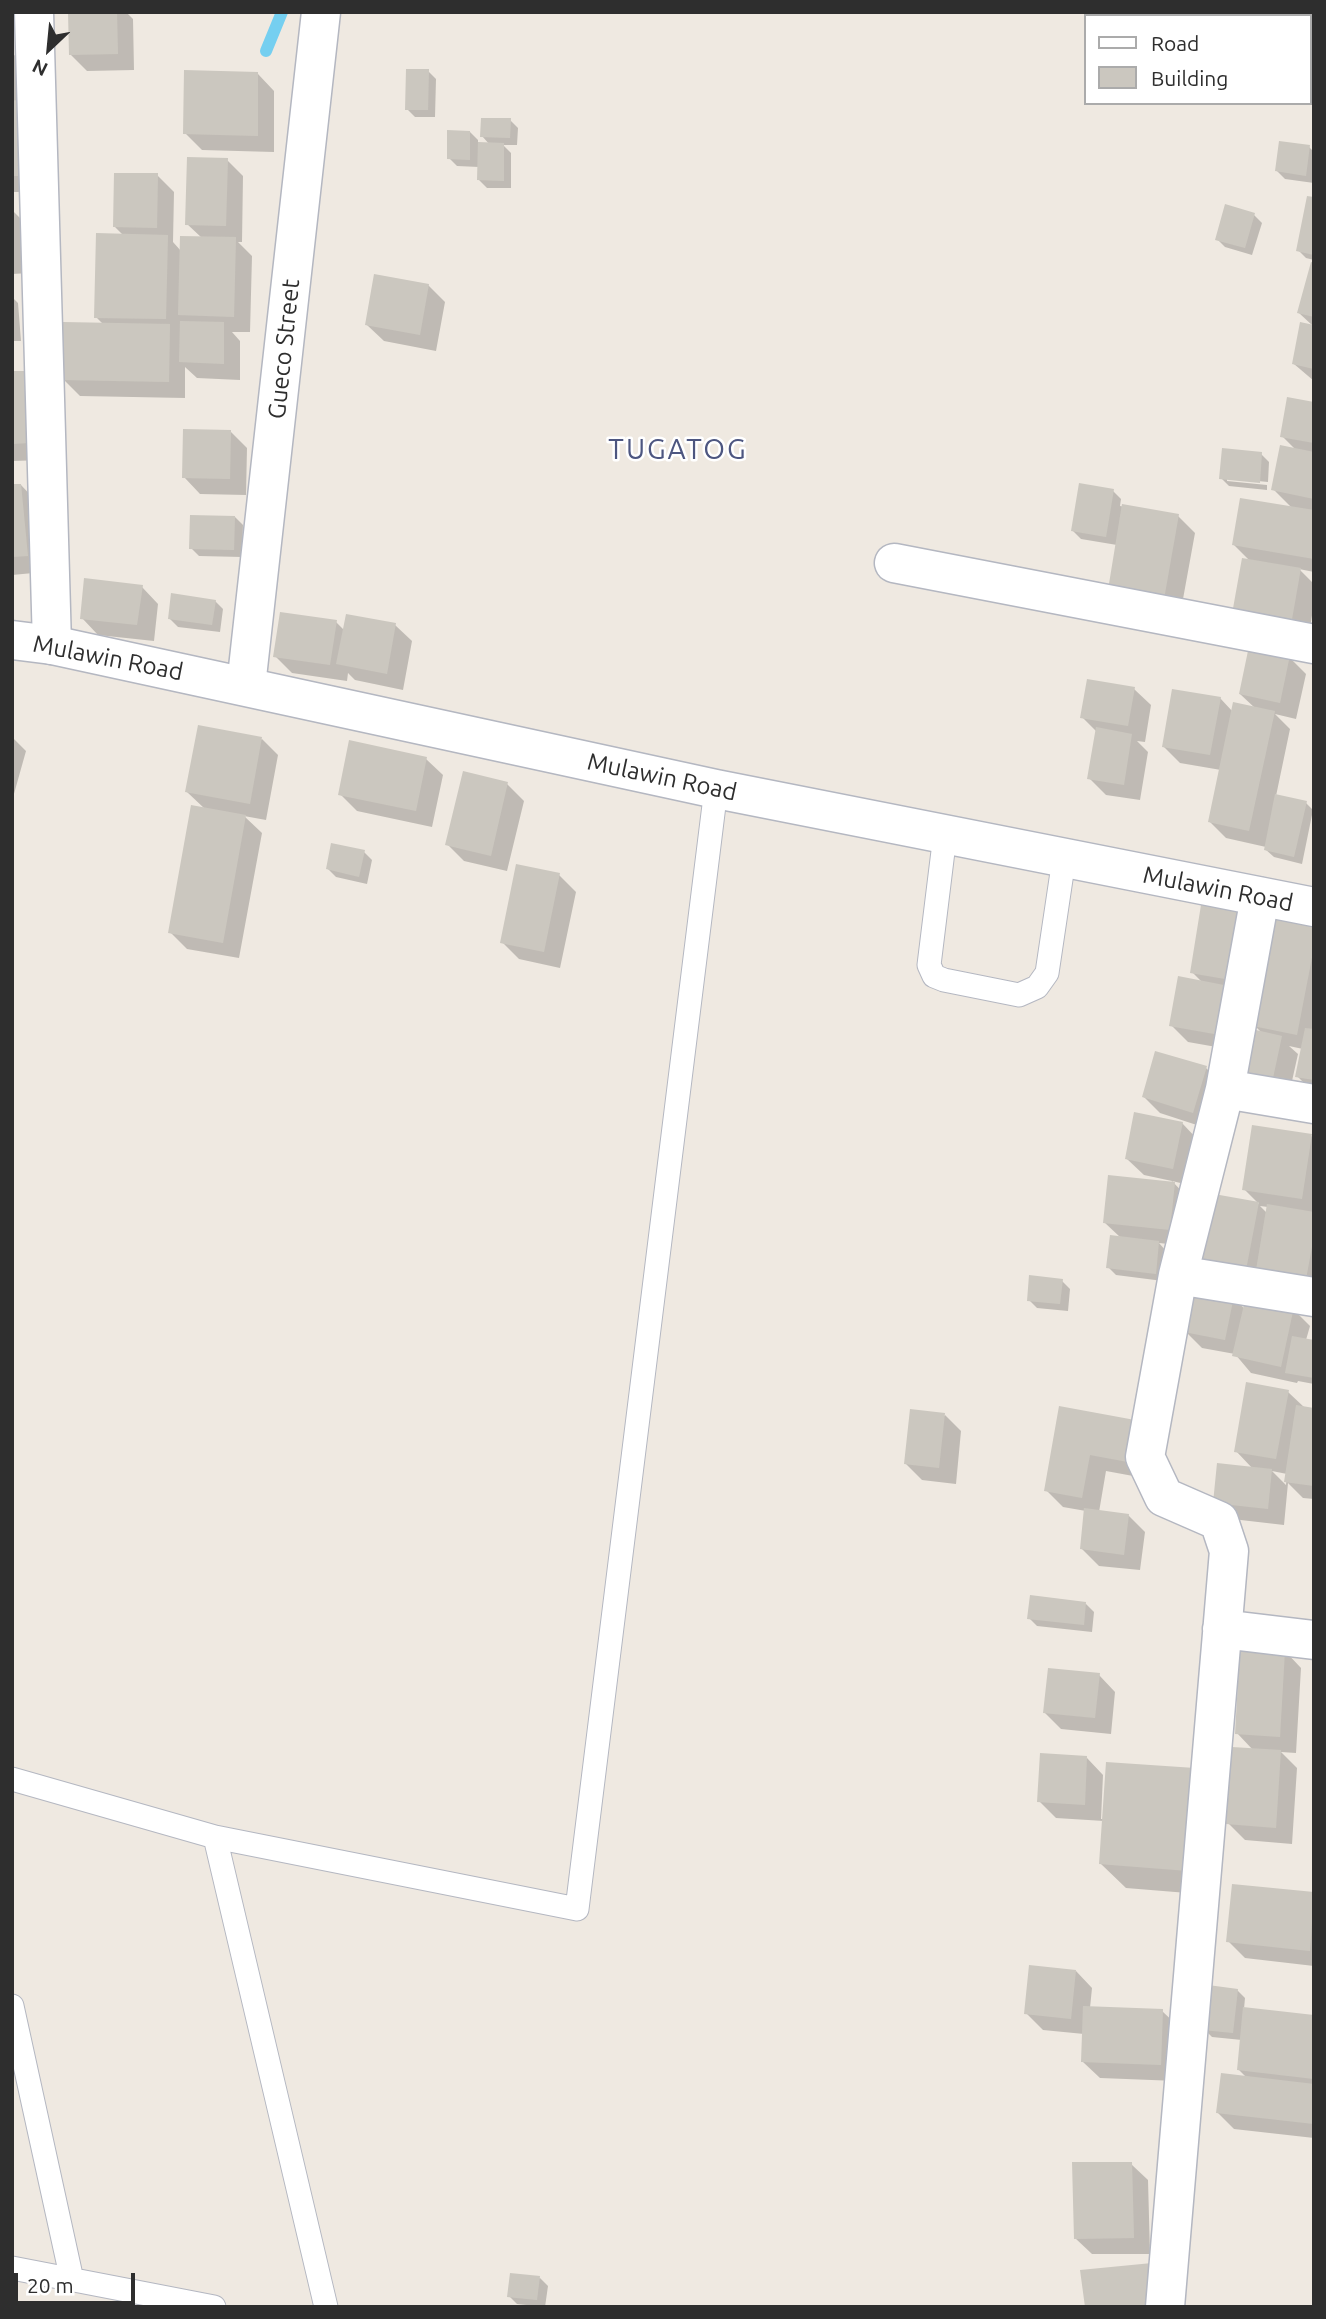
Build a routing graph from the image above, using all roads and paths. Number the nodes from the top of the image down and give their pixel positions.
1 (34, 12) edge
2 (321, 12) edge
3 (894, 563) dead end
4 (12, 640) edge
5 (1314, 644) edge
6 (52, 645) junction
7 (246, 686) junction
8 (716, 789) junction
9 (945, 835) junction
10 (1064, 859) junction
11 (1260, 897) junction
12 (1314, 907) edge
13 (1225, 1088) junction
14 (1314, 1104) edge
15 (1178, 1275) junction
16 (1314, 1297) edge
17 (1222, 1629) junction
18 (1314, 1640) edge
19 (12, 1779) edge
20 (215, 1837) junction
21 (12, 2006) edge
22 (12, 2268) edge
23 (72, 2280) junction
24 (214, 2307) edge
25 (326, 2307) edge
26 (1165, 2307) edge

1 - 6 street
2 - 7 street, Gueco Street
3 - 5 street
4 - 6 street, Mulawin Road
6 - 7 street, Mulawin Road
7 - 8 street, Mulawin Road
8 - 9 street, Mulawin Road
8 - 20 lane
9 - 10 street, Mulawin Road
9 - 10 lane
10 - 11 street, Mulawin Road
11 - 12 street, Mulawin Road
11 - 13 street
13 - 14 street
13 - 15 street
15 - 16 street
15 - 17 street
17 - 18 street
17 - 26 street
19 - 20 lane
20 - 25 lane
21 - 23 lane
22 - 23 lane
23 - 24 lane

